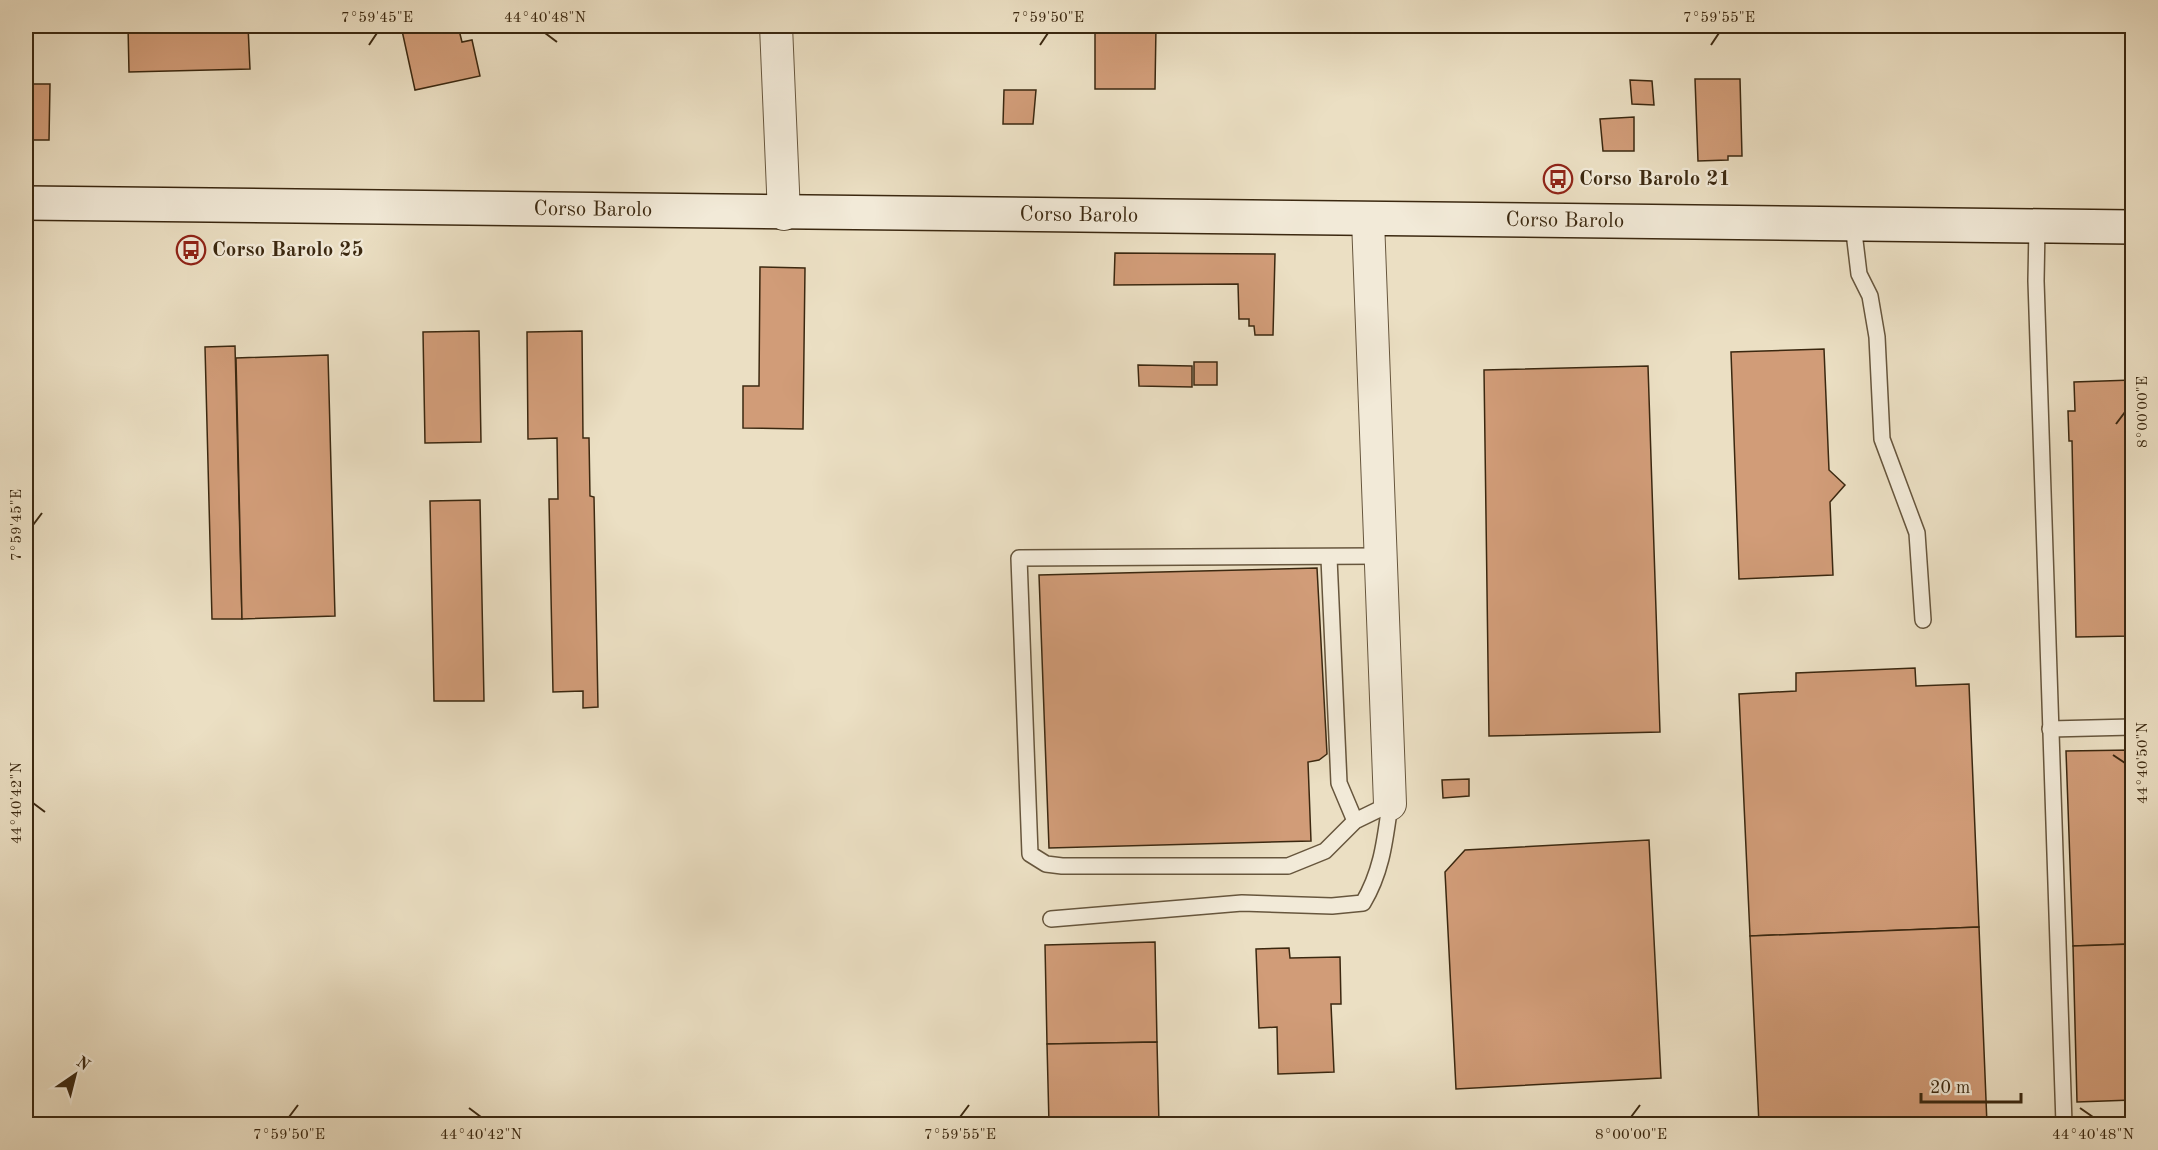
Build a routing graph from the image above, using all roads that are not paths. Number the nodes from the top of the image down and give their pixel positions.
1 (776, 26) edge
2 (26, 203) edge
3 (784, 214) junction
4 (1368, 220) junction
5 (1853, 224) junction
6 (2037, 226) junction
7 (2133, 227) edge
8 (1381, 556) junction
9 (1329, 558) junction
10 (1923, 620) dead end
11 (2133, 727) edge
12 (2050, 729) junction
13 (1390, 804) junction
14 (1355, 821) junction
15 (1051, 919) dead end
16 (2064, 1125) edge

1 - 3 street
2 - 3 main road, Corso Barolo
3 - 4 main road, Corso Barolo
4 - 5 main road, Corso Barolo
4 - 8 street
5 - 6 main road, Corso Barolo
5 - 10 lane
6 - 7 main road, Corso Barolo
6 - 12 lane
8 - 9 lane
8 - 13 street
9 - 14 lane
9 - 14 lane
11 - 12 lane
12 - 16 lane
13 - 14 lane
13 - 15 lane

